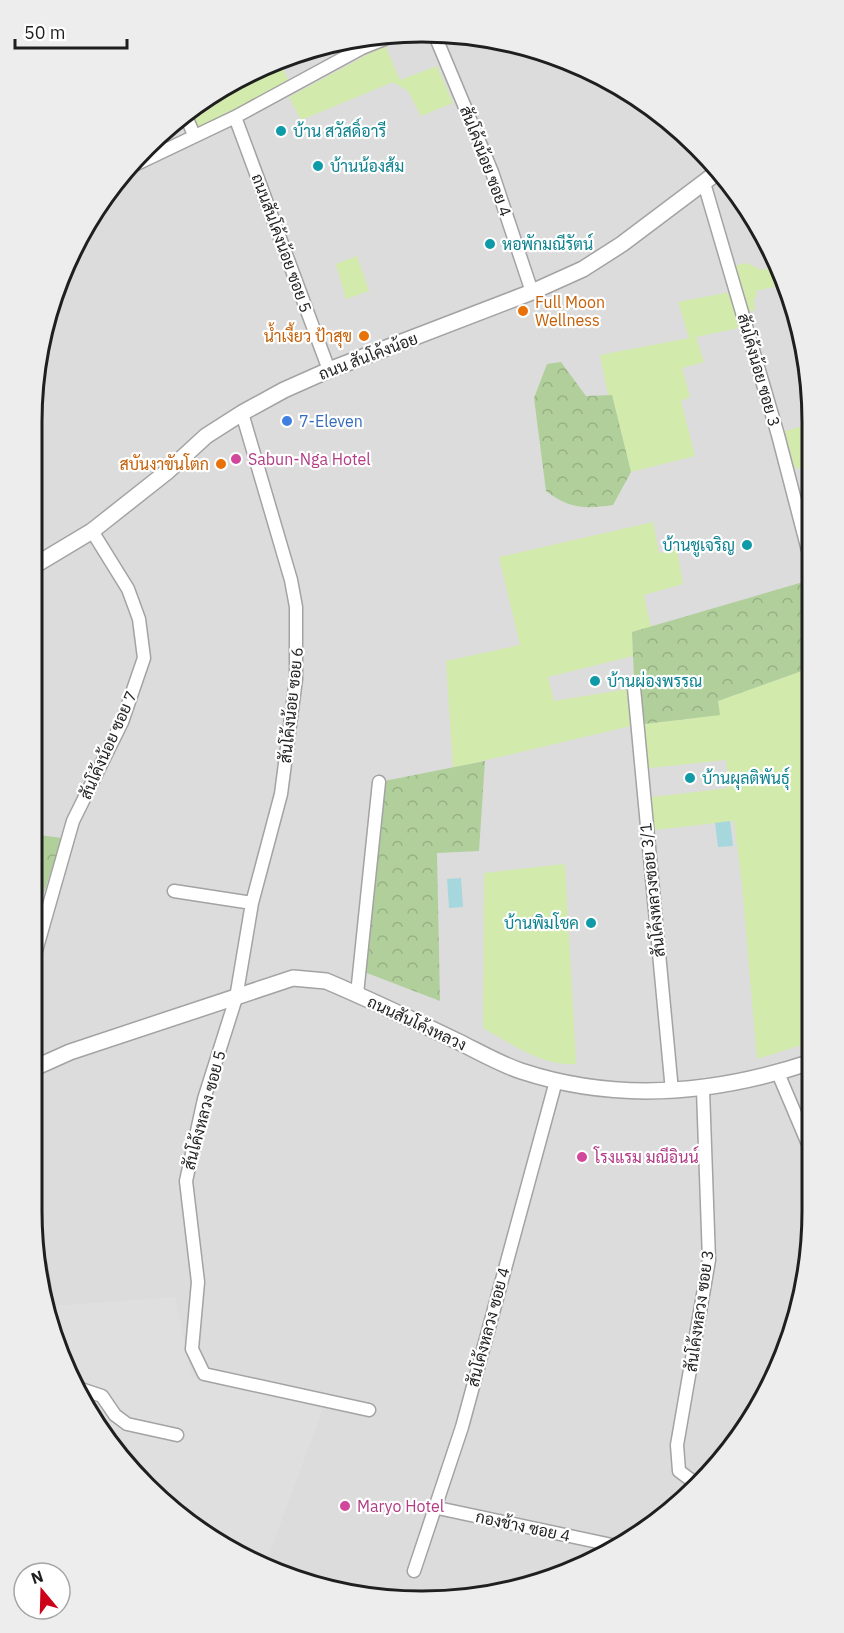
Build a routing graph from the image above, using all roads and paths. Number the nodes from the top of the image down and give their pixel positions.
1 (438, 43) edge
2 (368, 46) edge
3 (235, 117) junction
4 (189, 122) edge
5 (195, 135) junction
6 (148, 158) edge
7 (712, 176) edge
8 (704, 183) junction
9 (532, 292) junction
10 (329, 370) junction
11 (242, 413) junction
12 (802, 527) edge
13 (92, 531) junction
14 (42, 561) edge
15 (634, 688) dead end
16 (379, 782) dead end
17 (174, 891) dead end
18 (252, 903) junction
19 (42, 930) edge
20 (357, 994) junction
21 (236, 998) junction
22 (42, 1065) edge
23 (802, 1065) edge
24 (778, 1073) junction
25 (556, 1081) junction
26 (703, 1090) junction
27 (672, 1091) junction
28 (802, 1127) edge
29 (88, 1391) edge
30 (369, 1410) dead end
31 (177, 1435) dead end
32 (691, 1480) edge
33 (433, 1508) junction
34 (605, 1544) edge
35 (414, 1571) dead end

1 - 9 street, สันโค้งน้อย ซอย 4
2 - 3 street
3 - 5 street
3 - 10 street, ถนนสันโค้งน้อย ซอย 5
4 - 5 street
5 - 6 street
7 - 8 street, ถนน สันโค้งน้อย
8 - 9 street, ถนน สันโค้งน้อย
8 - 12 street, สันโค้งน้อย ซอย 3
9 - 10 street, ถนน สันโค้งน้อย
10 - 11 street, ถนน สันโค้งน้อย
11 - 13 street, ถนน สันโค้งน้อย
11 - 18 street, สันโค้งน้อย ซอย 6
13 - 14 street, ถนน สันโค้งน้อย
13 - 19 street, สันโค้งน้อย ซอย 7
15 - 27 street, สันโค้งหลวงซอย 3/1
16 - 20 street
17 - 18 street
18 - 21 street, สันโค้งน้อย ซอย 6
20 - 21 street, ถนนสันโค้งหลวง
20 - 25 street, ถนนสันโค้งหลวง
21 - 22 street, ถนนสันโค้งหลวง
21 - 30 street, สันโค้งหลวง ซอย 5
23 - 24 street, ถนนสันโค้งหลวง
24 - 26 street, ถนนสันโค้งหลวง
24 - 28 street
25 - 27 street, ถนนสันโค้งหลวง
25 - 33 street, สันโค้งหลวง ซอย 4
26 - 27 street, ถนนสันโค้งหลวง
26 - 32 street, สันโค้งหลวง ซอย 3
29 - 31 street
33 - 34 street, กองช้าง ซอย 4
33 - 35 street, สันโค้งหลวง ซอย 4

